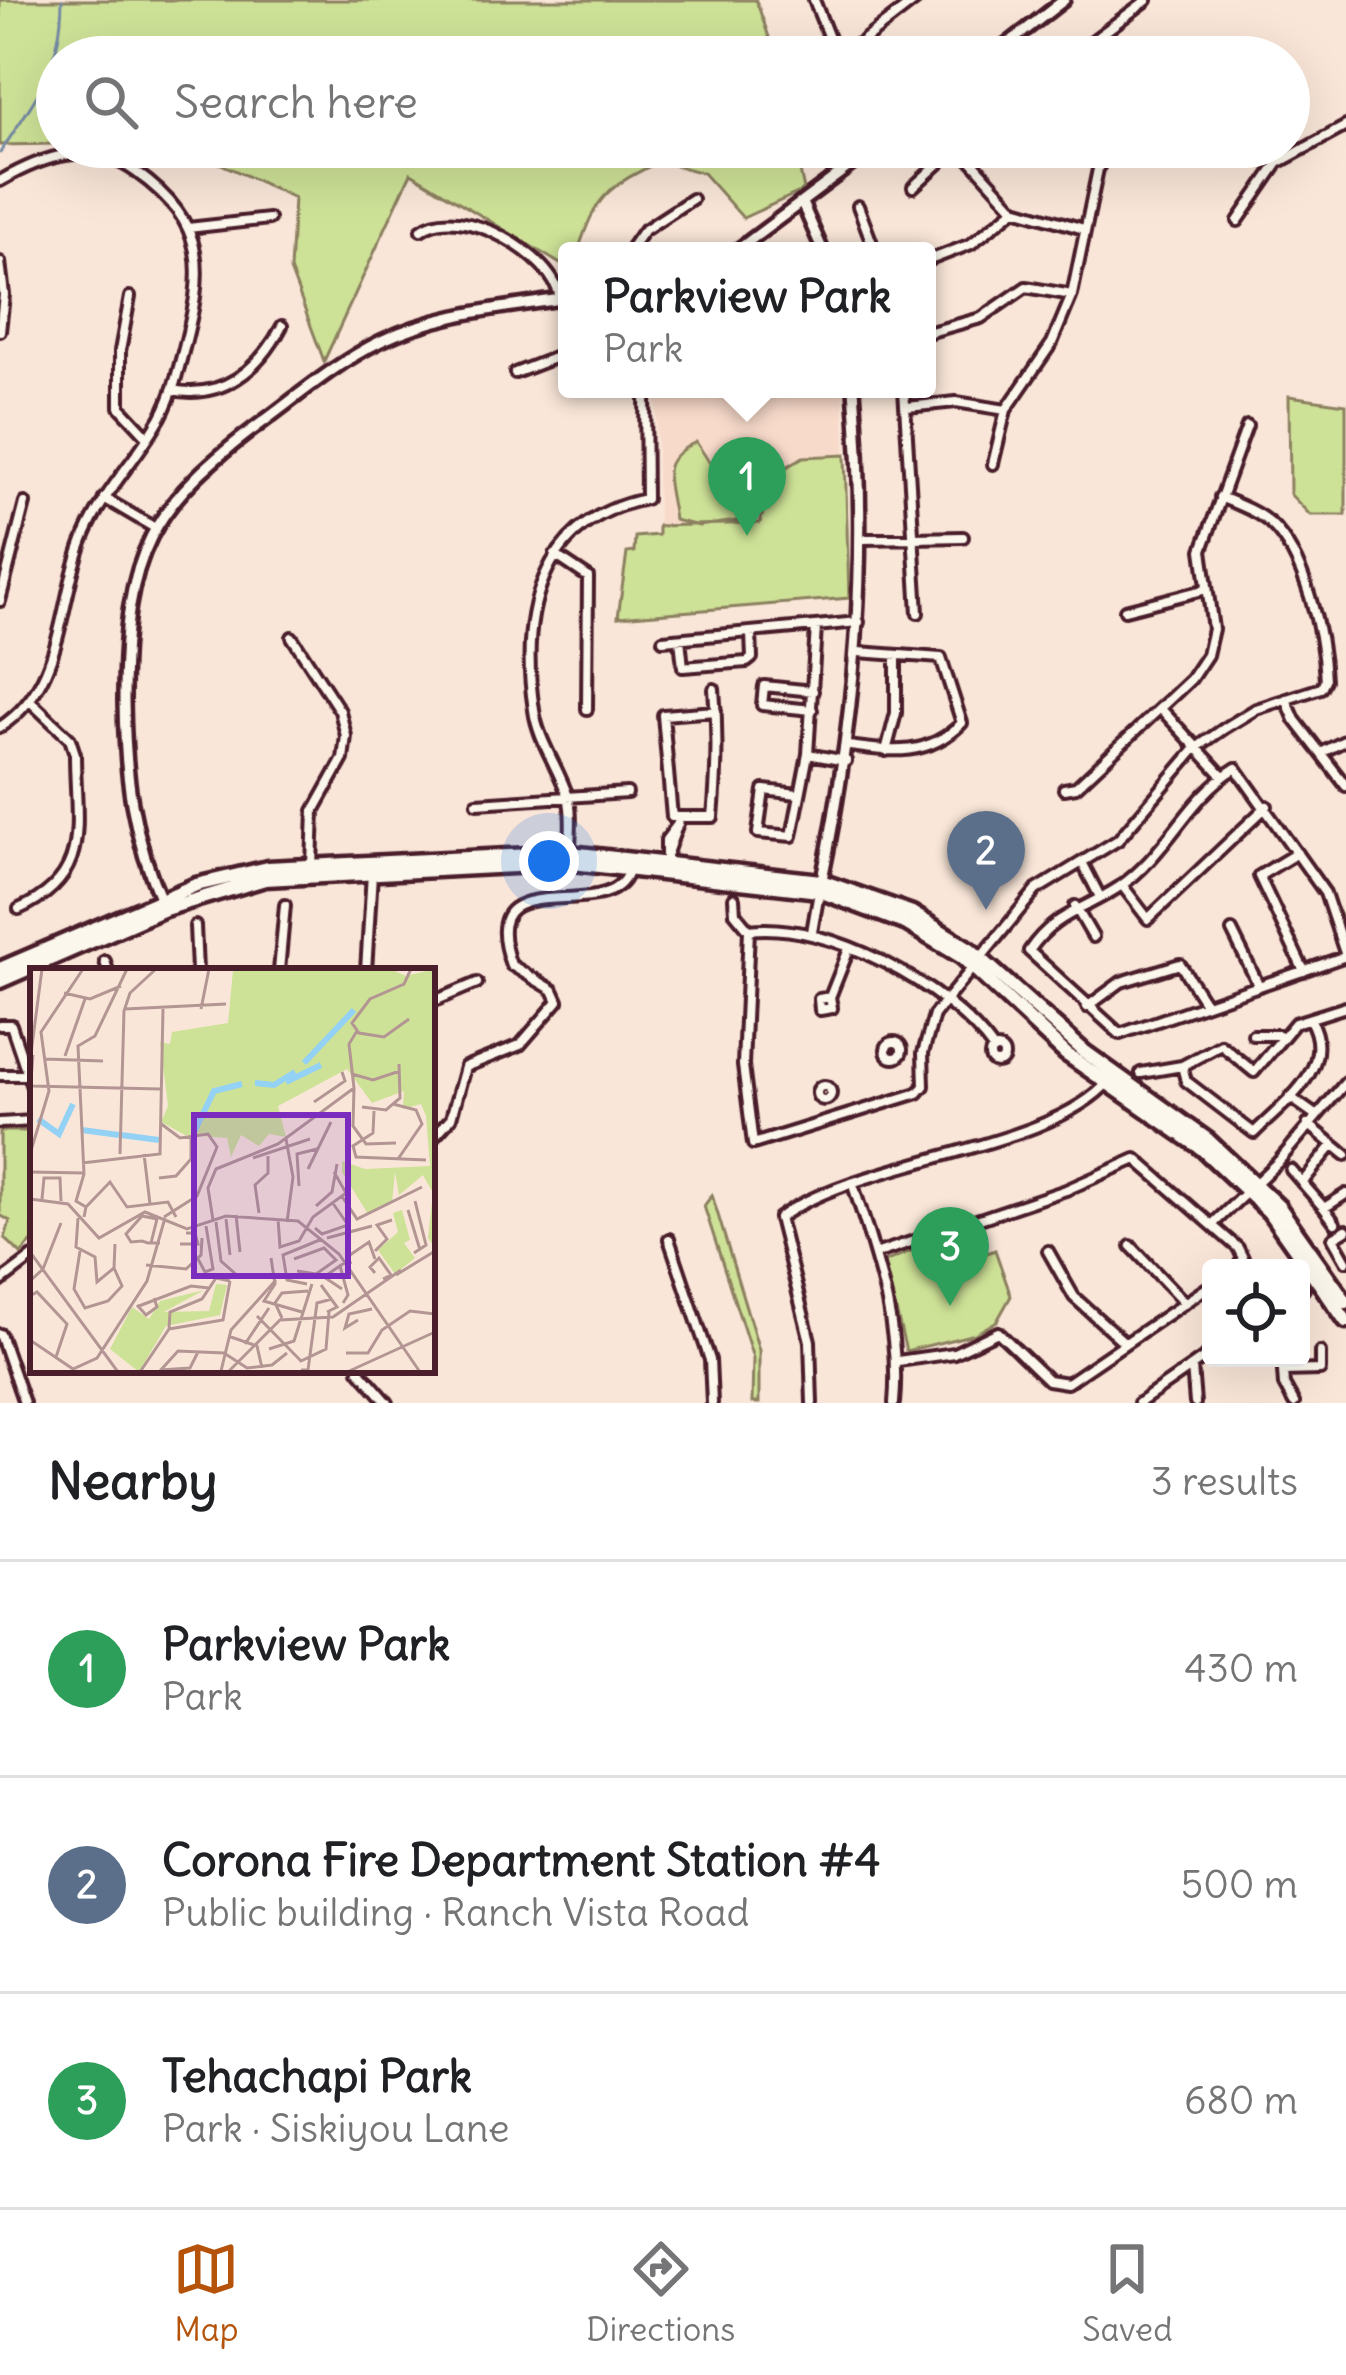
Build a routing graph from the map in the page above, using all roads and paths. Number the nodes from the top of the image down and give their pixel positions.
1 (814, 0) edge
2 (916, 0) edge
3 (1064, 0) edge
4 (1147, 0) edge
5 (828, 36) edge
6 (870, 36) edge
7 (1018, 36) edge
8 (1101, 36) edge
9 (1346, 126) edge
10 (1310, 146) edge
11 (36, 166) edge
12 (127, 168) edge
13 (847, 168) edge
14 (934, 168) edge
15 (977, 168) edge
16 (1102, 168) edge
17 (1275, 168) edge
18 (0, 182) edge
19 (913, 187) dead end
20 (692, 199) dead end
21 (802, 203) junction
22 (858, 206) dead end
23 (1015, 209) junction
24 (269, 219) dead end
25 (1238, 221) dead end
26 (188, 228) junction
27 (1084, 229) junction
28 (421, 230) dead end
29 (635, 242) edge
30 (748, 242) edge
31 (819, 242) edge
32 (872, 242) edge
33 (936, 258) edge
34 (0, 262) edge
35 (558, 288) edge
36 (1072, 295) junction
37 (130, 297) dead end
38 (558, 299) edge
39 (282, 326) dead end
40 (0, 331) edge
41 (936, 331) edge
42 (558, 356) edge
43 (515, 373) dead end
44 (172, 391) junction
45 (645, 398) edge
46 (855, 398) edge
47 (905, 398) edge
48 (906, 407) junction
49 (1006, 410) junction
50 (1247, 426) dead end
51 (148, 437) junction
52 (993, 464) dead end
53 (1220, 497) junction
54 (104, 498) junction
55 (25, 503) dead end
56 (154, 528) junction
57 (962, 538) dead end
58 (864, 539) junction
59 (914, 542) junction
60 (555, 555) junction
61 (1208, 590) junction
62 (0, 601) edge
63 (1125, 610) dead end
64 (918, 613) dead end
65 (860, 622) junction
66 (816, 627) junction
67 (751, 633) junction
68 (292, 637) dead end
69 (680, 639) junction
70 (662, 640) dead end
71 (858, 652) junction
72 (896, 655) junction
73 (714, 689) dead end
74 (813, 691) junction
75 (1286, 699) junction
76 (31, 702) junction
77 (587, 709) dead end
78 (1161, 709) junction
79 (812, 710) junction
80 (716, 711) junction
81 (0, 727) edge
82 (1346, 740) edge
83 (849, 746) junction
84 (1196, 748) junction
85 (886, 751) junction
86 (1324, 752) junction
87 (808, 754) junction
88 (846, 760) junction
89 (1223, 776) junction
90 (1346, 786) edge
91 (1064, 790) dead end
92 (627, 793) dead end
93 (798, 794) junction
94 (569, 800) junction
95 (477, 803) dead end
96 (1267, 806) junction
97 (678, 820) junction
98 (570, 853) junction
99 (1298, 853) junction
100 (667, 856) junction
101 (311, 865) junction
102 (522, 865) junction
103 (624, 866) junction
104 (1083, 866) junction
105 (372, 873) junction
106 (691, 873) junction
107 (1122, 885) junction
108 (820, 886) junction
109 (1100, 897) junction
110 (734, 898) dead end
111 (163, 904) junction
112 (285, 905) dead end
113 (1075, 906) junction
114 (20, 909) dead end
115 (195, 926) dead end
116 (749, 930) junction
117 (1232, 931) dead end
118 (812, 932) junction
119 (1094, 938) dead end
120 (849, 949) junction
121 (1346, 956) edge
122 (976, 961) junction
123 (44, 963) edge
124 (196, 968) edge
125 (279, 968) edge
126 (366, 968) edge
127 (0, 969) edge
128 (30, 969) edge
129 (1304, 971) junction
130 (0, 981) edge
131 (477, 983) dead end
132 (1259, 986) junction
133 (830, 998) dead end
134 (435, 1001) edge
135 (946, 1003) junction
136 (1205, 1003) junction
137 (1346, 1006) edge
138 (1087, 1007) junction
139 (1310, 1020) junction
140 (5, 1025) edge
141 (1252, 1035) dead end
142 (1280, 1035) junction
143 (902, 1051) dead end
144 (994, 1051) dead end
145 (922, 1053) junction
146 (1182, 1071) junction
147 (1141, 1072) dead end
148 (0, 1075) edge
149 (27, 1075) junction
150 (1112, 1078) junction
151 (30, 1082) edge
152 (1346, 1082) edge
153 (1290, 1097) junction
154 (826, 1100) dead end
155 (1314, 1114) junction
156 (833, 1120) junction
157 (30, 1121) edge
158 (0, 1123) edge
159 (1308, 1124) junction
160 (435, 1136) edge
161 (1333, 1145) junction
162 (1346, 1155) edge
163 (1292, 1169) dead end
164 (1302, 1183) junction
165 (853, 1185) junction
166 (1252, 1186) junction
167 (1346, 1194) edge
168 (1324, 1208) junction
169 (1214, 1223) junction
170 (1334, 1223) dead end
171 (1346, 1230) edge
172 (669, 1239) dead end
173 (1131, 1246) dead end
174 (1048, 1251) dead end
175 (875, 1254) junction
176 (30, 1259) edge
177 (1237, 1259) edge
178 (1346, 1261) edge
179 (0, 1282) edge
180 (1202, 1291) edge
181 (1184, 1302) junction
182 (1346, 1302) edge
183 (1346, 1321) edge
184 (0, 1334) edge
185 (1125, 1343) junction
186 (1320, 1352) dead end
187 (1202, 1359) edge
188 (898, 1360) junction
189 (1192, 1365) junction
190 (1283, 1367) edge
191 (1283, 1371) junction
192 (362, 1373) edge
193 (386, 1399) edge
194 (24, 1403) edge
195 (373, 1403) edge
196 (712, 1403) edge
197 (812, 1403) edge
198 (894, 1403) edge
199 (1139, 1403) edge
200 (1195, 1403) edge
201 (1294, 1403) edge

1 - 5 street
2 - 6 street
3 - 7 street
4 - 8 street
9 - 10 street
11 - 18 street
12 - 26 street
13 - 21 street
14 - 19 street
15 - 23 street
16 - 27 street
17 - 25 street
20 - 29 street
21 - 30 street
21 - 31 street
22 - 32 street
23 - 27 street
23 - 33 street
24 - 26 street
26 - 44 street
27 - 36 street
28 - 35 street
34 - 40 street
36 - 41 street
36 - 49 street
37 - 51 street
38 - 56 street
39 - 44 street
42 - 43 street
44 - 51 street
45 - 60 street
46 - 58 street
47 - 48 street
48 - 49 street
48 - 59 street
49 - 52 street
50 - 53 street
51 - 54 street
53 - 61 street
53 - 75 street
54 - 56 street
54 - 76 street
55 - 62 street
56 - 111 street
57 - 59 street
58 - 59 street
58 - 65 street
59 - 64 street
60 - 77 street
60 - 94 street
61 - 63 street
61 - 78 street
65 - 66 street
65 - 71 street
66 - 67 street
66 - 74 street
67 - 69 street
67 - 69 street
68 - 101 street
69 - 70 street
71 - 72 street
71 - 83 street
72 - 85 street
72 - 85 street
73 - 80 street
74 - 79 street
74 - 79 street
75 - 84 street
75 - 86 street
76 - 81 street
76 - 114 street
78 - 84 street
78 - 91 street
79 - 87 street
80 - 97 street
80 - 97 street
82 - 86 street
83 - 85 street
83 - 88 street
84 - 89 street
84 - 104 street
86 - 90 street
87 - 88 street
87 - 93 street
88 - 108 street
89 - 96 street
89 - 107 street
92 - 94 street
93 - 93 street
94 - 95 street
94 - 98 street
96 - 99 street
96 - 107 street
97 - 100 street
98 - 100 main road
98 - 101 main road
98 - 102 main road
98 - 103 main road
99 - 121 street
99 - 129 street
100 - 106 main road
100 - 108 main road
101 - 111 main road
102 - 103 main road
102 - 105 main road
103 - 106 main road
103 - 160 street
104 - 109 street
104 - 122 street
105 - 111 main road
105 - 126 street
106 - 108 main road
107 - 109 street
108 - 118 street
108 - 122 main road
109 - 113 street
110 - 116 street
111 - 123 main road
112 - 125 street
113 - 119 street
113 - 138 street
115 - 124 street
116 - 118 street
116 - 156 street
117 - 132 street
118 - 120 street
120 - 133 street
120 - 135 street
121 - 129 street
122 - 135 street
122 - 150 main road
123 - 127 main road
128 - 130 main road
129 - 132 street
131 - 134 street
132 - 136 street
135 - 144 street
135 - 145 street
136 - 138 street
136 - 138 street
137 - 139 street
139 - 142 street
139 - 153 street
140 - 149 street
141 - 142 street
142 - 146 street
143 - 145 street
145 - 156 street
146 - 147 street
146 - 153 street
148 - 149 street
149 - 151 street
150 - 165 street
150 - 166 main road
152 - 155 street
153 - 155 street
154 - 156 street
155 - 159 street
157 - 158 street
159 - 161 street
159 - 166 street
161 - 162 street
161 - 164 street
163 - 164 street
164 - 168 street
165 - 175 street
165 - 197 street
166 - 169 street
166 - 182 main road
166 - 183 main road
167 - 168 street
168 - 170 street
169 - 175 street
169 - 177 street
171 - 178 street
172 - 196 street
173 - 181 street
174 - 185 street
175 - 188 street
176 - 179 street
180 - 181 street
181 - 185 street
184 - 194 street
185 - 188 street
186 - 191 street
187 - 189 street
188 - 198 street
189 - 199 street
189 - 200 street
190 - 191 street
191 - 201 street
192 - 193 street
193 - 195 street

